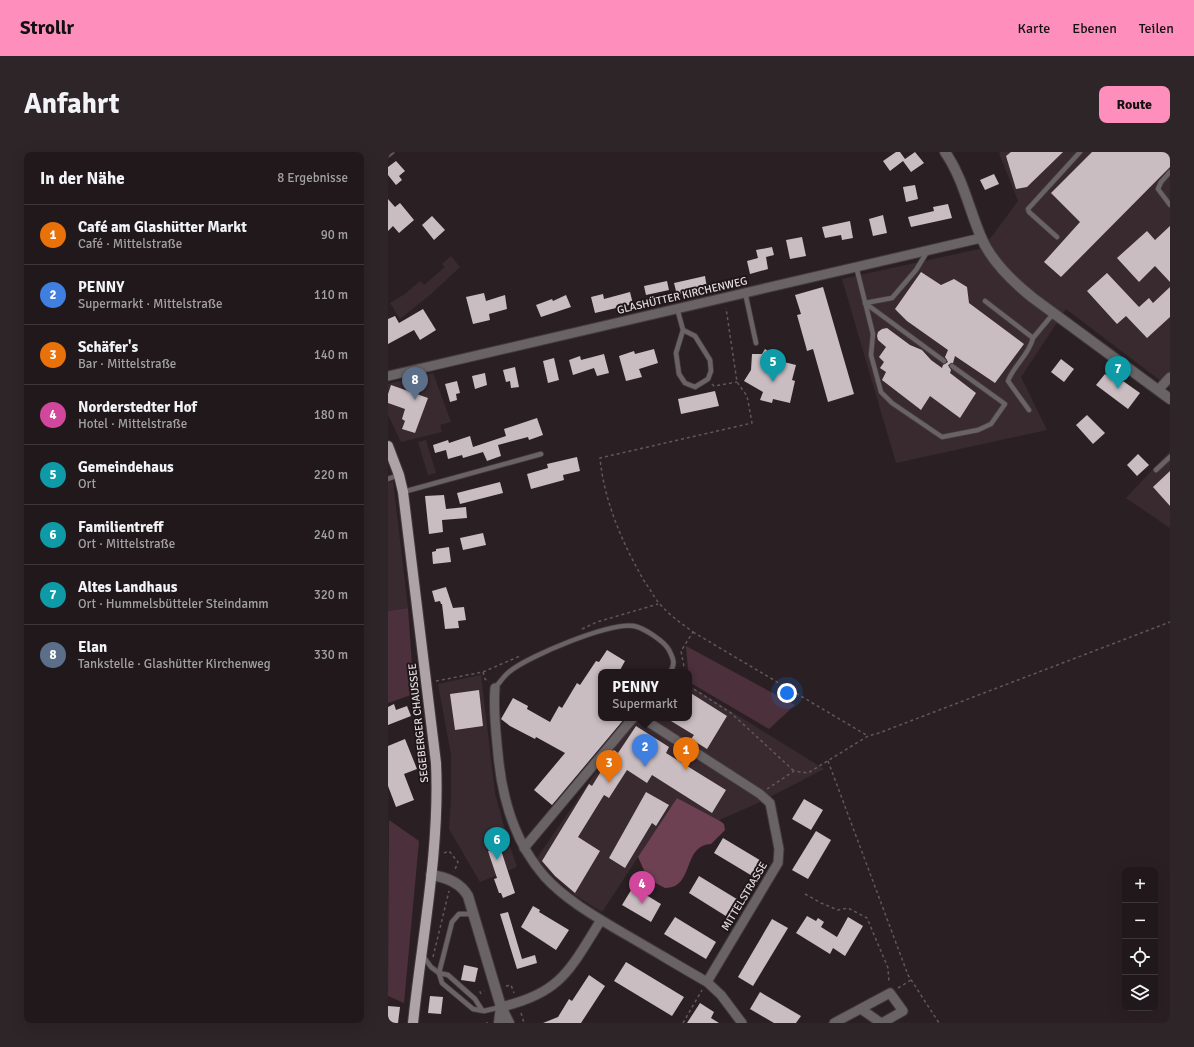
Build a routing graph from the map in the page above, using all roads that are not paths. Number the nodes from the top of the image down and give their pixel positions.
1 (392, 152) edge
2 (945, 152) edge
3 (1080, 152) edge
4 (388, 155) edge
5 (1170, 172) edge
6 (1170, 205) edge
7 (1057, 237) dead end
8 (981, 238) junction
9 (928, 250) junction
10 (856, 266) junction
11 (745, 292) junction
12 (985, 301) dead end
13 (865, 303) junction
14 (677, 308) junction
15 (1053, 314) junction
16 (683, 330) junction
17 (1033, 338) junction
18 (756, 343) dead end
19 (944, 360) dead end
20 (952, 366) dead end
21 (388, 376) edge
22 (1170, 377) edge
23 (1158, 390) junction
24 (1170, 399) edge
25 (1029, 410) dead end
26 (388, 446) edge
27 (541, 454) dead end
28 (1170, 457) edge
29 (1156, 470) dead end
30 (399, 475) junction
31 (388, 479) edge
32 (403, 492) junction
33 (672, 669) edge
34 (495, 688) joint
35 (630, 721) edge
36 (647, 721) edge
37 (524, 848) junction
38 (431, 875) junction
39 (475, 917) junction
40 (601, 920) junction
41 (421, 951) junction
42 (439, 973) junction
43 (707, 982) junction
44 (501, 1007) junction
45 (482, 1010) junction
46 (861, 1010) junction
47 (413, 1023) edge
48 (499, 1023) edge
49 (510, 1023) edge
50 (742, 1023) edge
51 (834, 1023) edge
52 (882, 1023) edge

1 - 4 lane
2 - 8 street
3 - 7 lane
5 - 6 lane
8 - 9 street, GLASHÜTTER KIRCHENWEG
8 - 15 street
9 - 10 street, GLASHÜTTER KIRCHENWEG
9 - 13 lane
10 - 11 street, GLASHÜTTER KIRCHENWEG
10 - 13 lane
11 - 14 street, GLASHÜTTER KIRCHENWEG
11 - 18 lane
12 - 17 lane
13 - 19 lane
13 - 20 lane
14 - 16 lane
14 - 21 street, GLASHÜTTER KIRCHENWEG
15 - 17 lane
15 - 23 street
16 - 16 lane
17 - 25 lane
22 - 23 street
23 - 24 street
26 - 30 main road, SEGEBERGER CHAUSSEE
27 - 32 lane
28 - 29 lane
30 - 31 lane
30 - 32 main road, SEGEBERGER CHAUSSEE
32 - 38 main road, SEGEBERGER CHAUSSEE
33 - 34 lane
34 - 37 street
35 - 37 street
36 - 43 street, MITTELSTRASSE
37 - 40 street
38 - 39 street
38 - 41 main road, SEGEBERGER CHAUSSEE
39 - 42 lane
39 - 44 street
40 - 43 street
40 - 44 street
41 - 42 lane
41 - 47 main road, SEGEBERGER CHAUSSEE
42 - 45 lane
42 - 45 lane
43 - 50 street
44 - 45 lane
44 - 48 street
44 - 49 street
46 - 51 street
46 - 52 street
46 - 52 street

